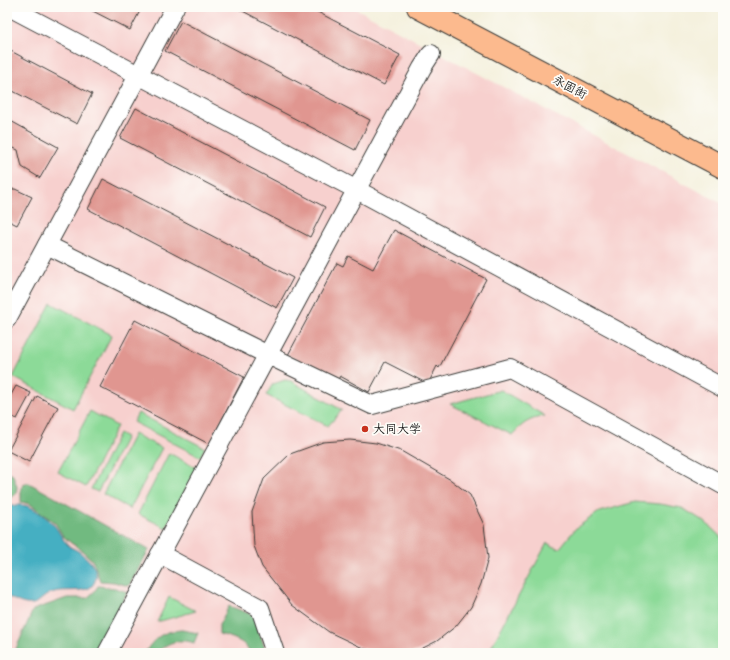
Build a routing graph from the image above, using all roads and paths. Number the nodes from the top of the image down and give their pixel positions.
1 (9, 7) edge
2 (175, 7) edge
3 (418, 7) edge
4 (431, 54) dead end
5 (139, 75) junction
6 (723, 167) edge
7 (357, 190) junction
8 (47, 246) junction
9 (7, 319) edge
10 (268, 355) junction
11 (723, 388) edge
12 (723, 485) edge
13 (160, 554) junction
14 (107, 653) edge
15 (275, 653) edge

1 - 5 lane
2 - 5 lane
3 - 6 main road, 永固街
4 - 7 lane
5 - 7 lane
5 - 8 lane
7 - 10 lane
7 - 11 lane
8 - 9 lane
8 - 10 lane
10 - 12 lane
10 - 13 lane
13 - 14 lane
13 - 15 lane

